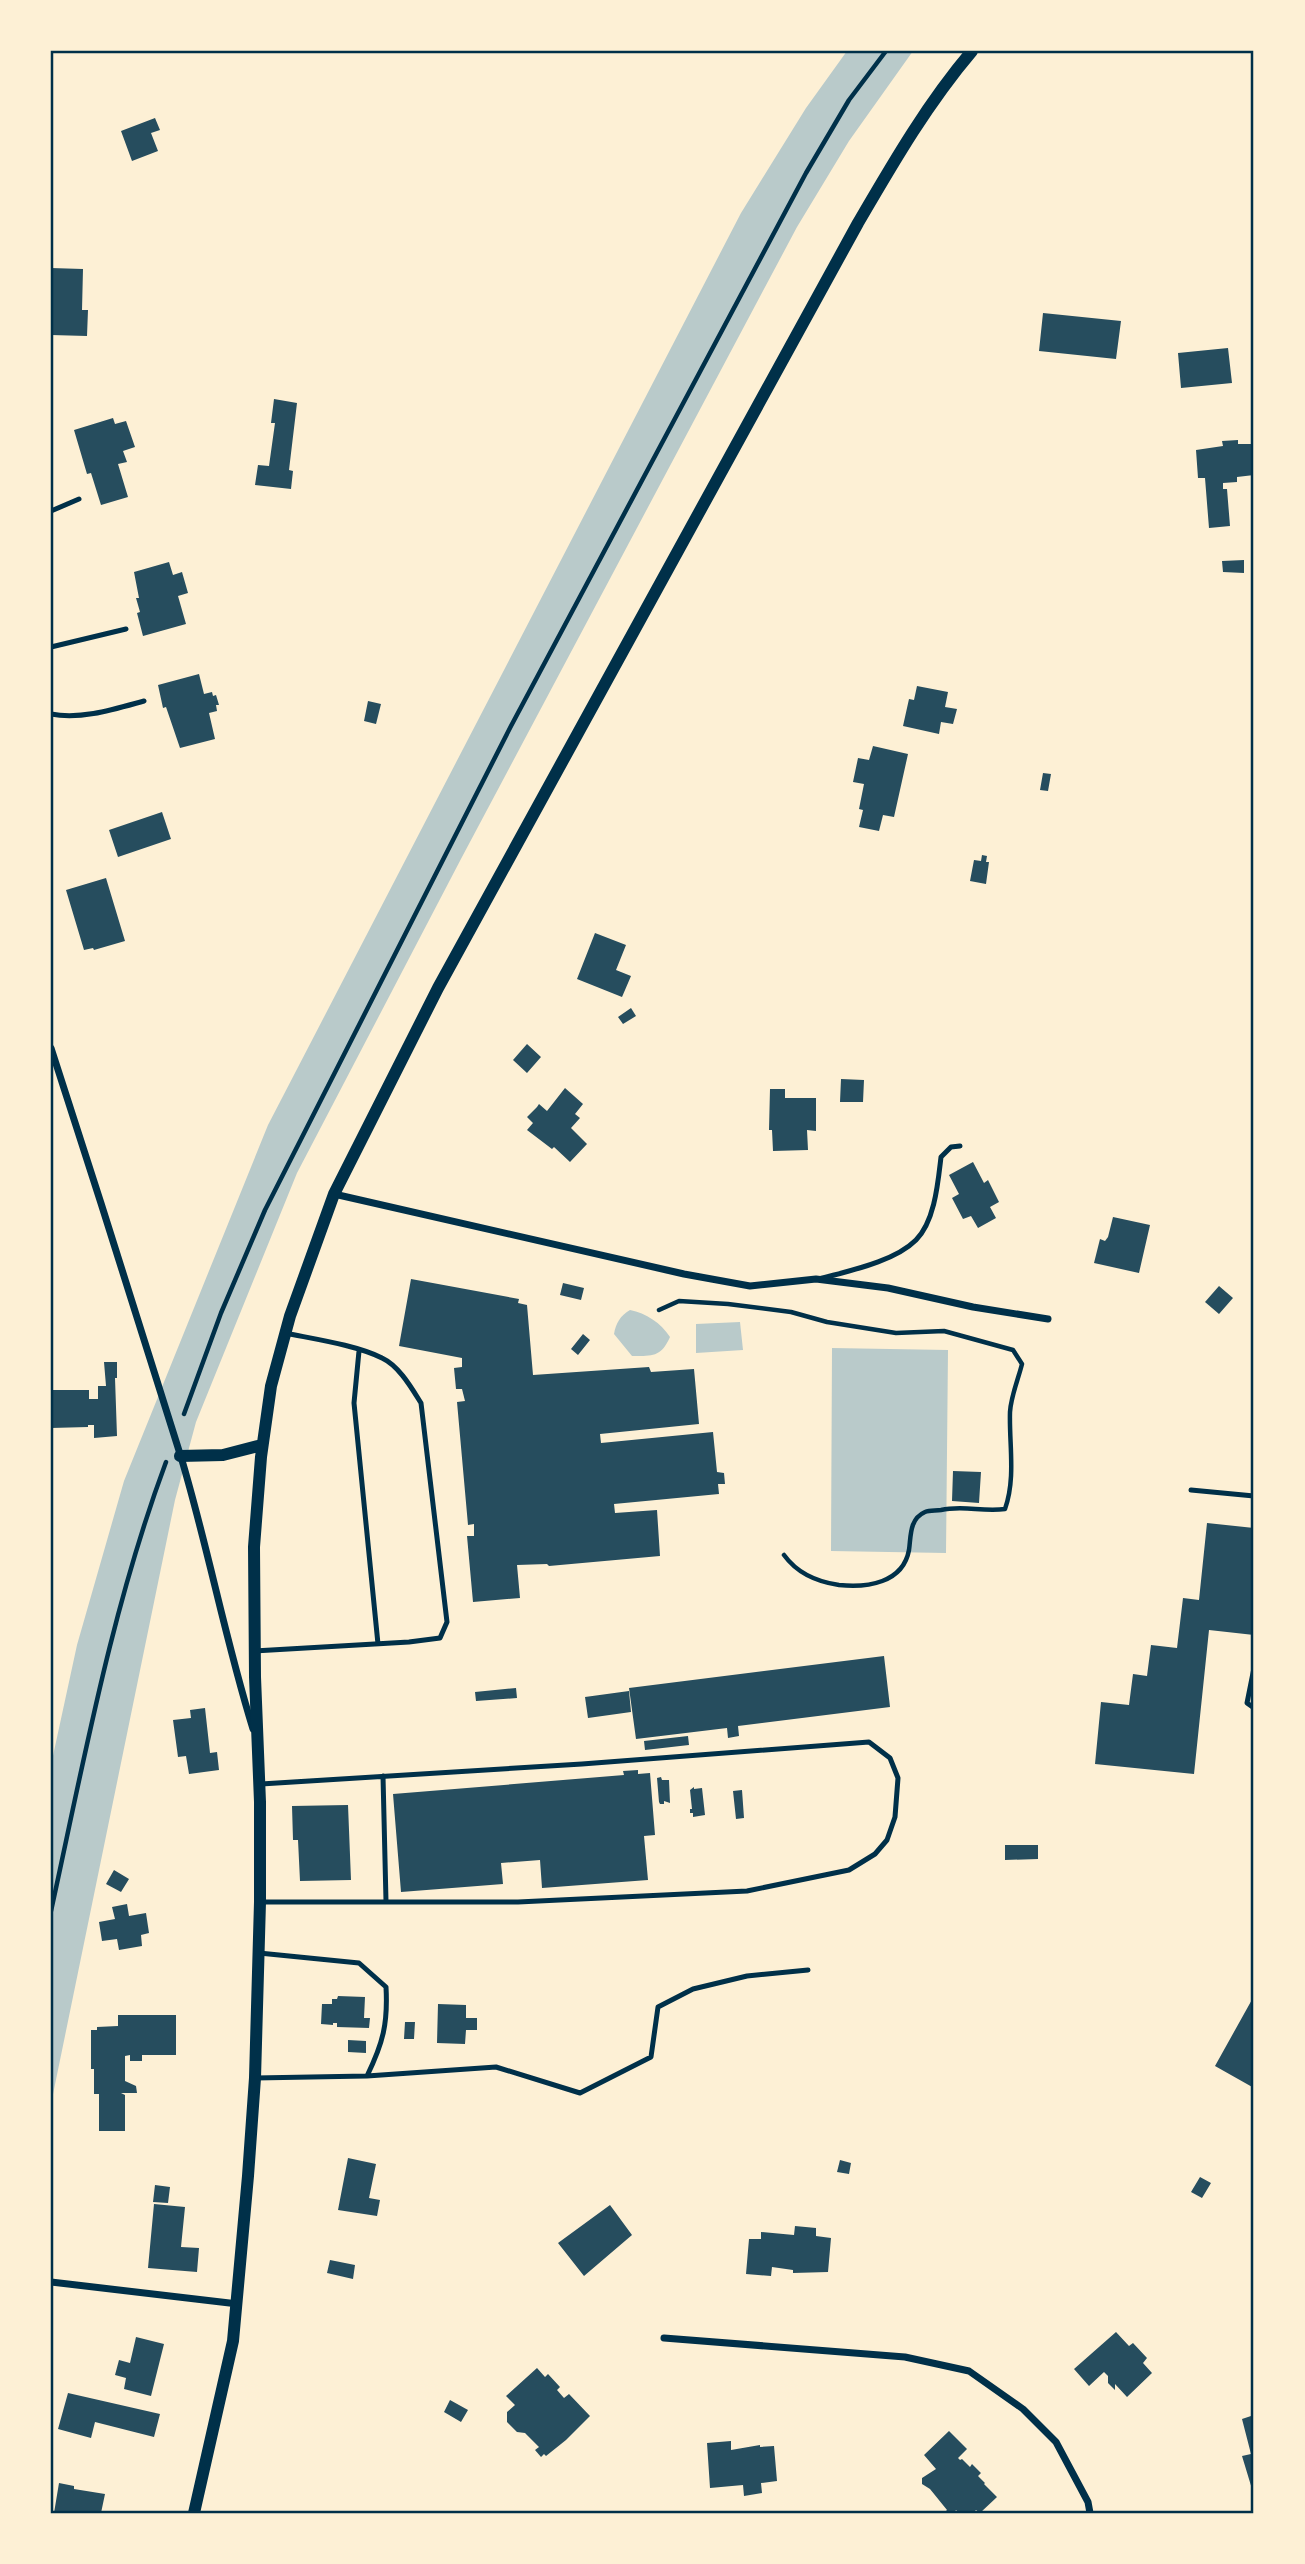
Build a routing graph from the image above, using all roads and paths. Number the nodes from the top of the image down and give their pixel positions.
1 (886, 51) edge
2 (972, 51) edge
3 (79, 499) dead end
4 (51, 511) edge
5 (126, 629) dead end
6 (51, 647) edge
7 (144, 701) dead end
8 (51, 714) edge
9 (51, 1048) edge
10 (960, 1146) dead end
11 (334, 1194) junction
12 (816, 1279) junction
13 (659, 1310) dead end
14 (1048, 1319) dead end
15 (285, 1334) junction
16 (359, 1351) junction
17 (182, 1419) dead end
18 (262, 1445) junction
19 (180, 1456) junction
20 (164, 1468) dead end
21 (1191, 1490) dead end
22 (1254, 1496) edge
23 (784, 1555) dead end
24 (378, 1644) junction
25 (254, 1651) junction
26 (1254, 1668) edge
27 (1254, 1708) edge
28 (257, 1744) junction
29 (383, 1776) junction
30 (259, 1784) junction
31 (386, 1901) junction
32 (260, 1902) junction
33 (51, 1911) edge
34 (259, 1953) junction
35 (807, 1969) dead end
36 (367, 2076) junction
37 (255, 2078) junction
38 (51, 2282) edge
39 (238, 2304) junction
40 (664, 2338) dead end
41 (194, 2513) edge
42 (1090, 2513) edge

1 - 17 path
2 - 11 street
3 - 4 lane
5 - 6 lane
7 - 8 lane
9 - 19 street
10 - 12 lane
11 - 12 street
11 - 15 street
12 - 14 street
13 - 23 path
15 - 16 lane
15 - 18 street
16 - 24 lane
16 - 24 lane
18 - 19 street
18 - 25 street
19 - 28 street
20 - 33 path
21 - 22 lane
24 - 25 lane
25 - 28 street
26 - 27 lane
28 - 30 street
29 - 30 lane
29 - 31 lane
29 - 31 lane
30 - 32 street
31 - 32 lane
32 - 34 street
34 - 36 lane
34 - 37 street
35 - 36 lane
36 - 37 lane
37 - 39 street
38 - 39 street
39 - 41 street
40 - 42 street

